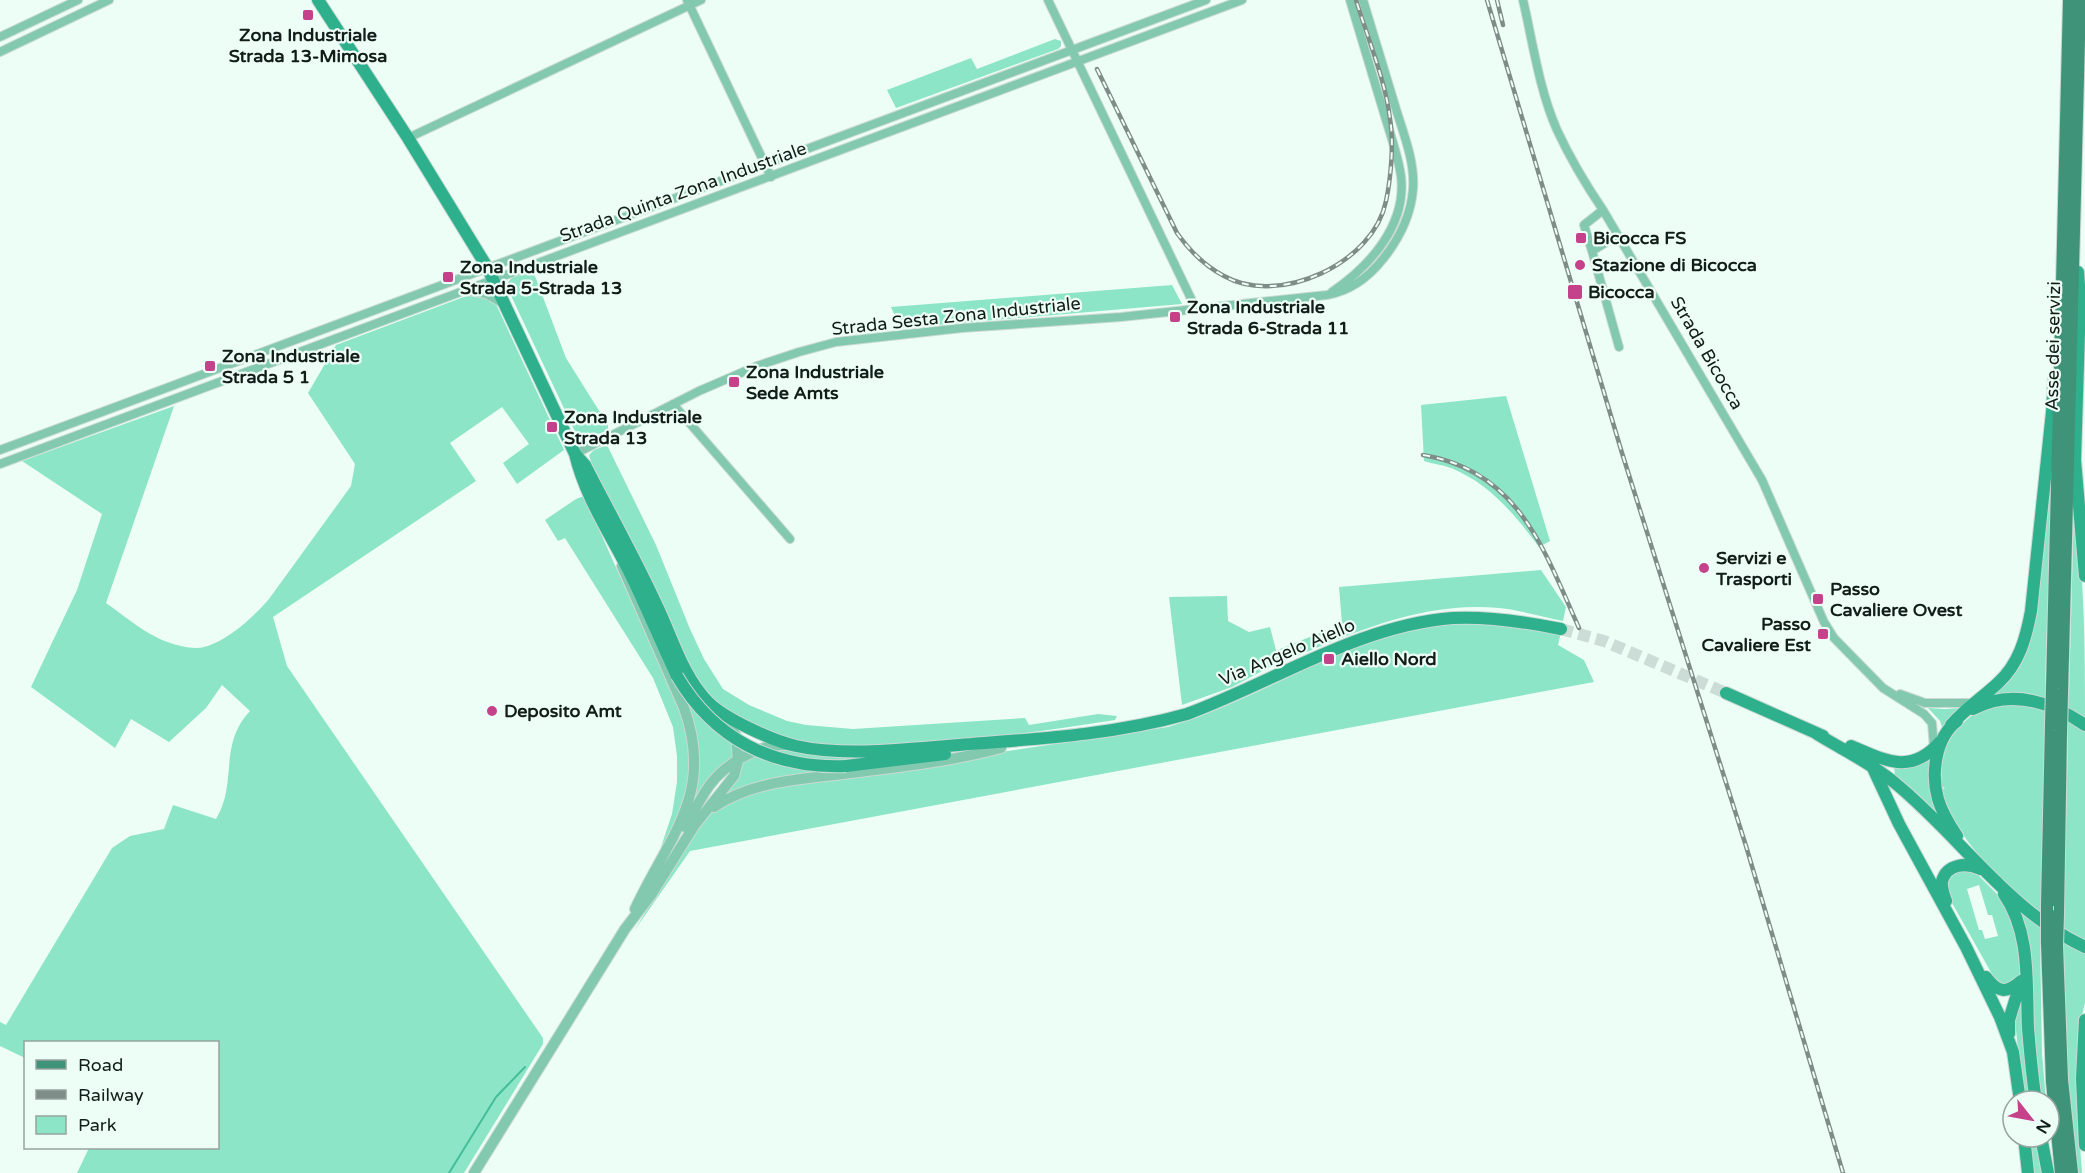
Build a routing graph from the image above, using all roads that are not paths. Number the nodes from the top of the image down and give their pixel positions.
1 (78, 0) edge
2 (109, 0) edge
3 (318, 0) edge
4 (701, 0) edge
5 (1048, 0) edge
6 (1206, 0) edge
7 (1242, 0) edge
8 (1350, 0) edge
9 (1363, 0) edge
10 (1522, 0) edge
11 (2070, 0) edge
12 (2080, 0) edge
13 (688, 3) edge
14 (1220, 4) edge
15 (0, 37) edge
16 (1072, 50) junction
17 (0, 52) edge
18 (1078, 62) junction
19 (1397, 115) junction
20 (1385, 119) junction
21 (408, 138) junction
22 (816, 145) junction
23 (821, 158) junction
24 (765, 164) junction
25 (771, 177) junction
26 (1603, 210) junction
27 (2074, 221) junction
28 (1618, 235) junction
29 (1592, 251) junction
30 (487, 267) junction
31 (494, 279) junction
32 (462, 292) junction
33 (1326, 295) junction
34 (2062, 306) junction
35 (507, 307) junction
36 (1196, 309) junction
37 (1619, 347) dead end
38 (673, 404) junction
39 (0, 450) edge
40 (575, 454) junction
41 (0, 464) edge
42 (790, 539) dead end
43 (616, 548) junction
44 (2085, 576) edge
45 (1561, 629) tunnel mouth
46 (1874, 678) junction
47 (2057, 691) junction
48 (1725, 693) tunnel mouth
49 (708, 702) junction
50 (1990, 702) junction
51 (1971, 704) junction
52 (1951, 725) junction
53 (2085, 725) edge
54 (1817, 734) junction
55 (1943, 738) junction
56 (1029, 741) junction
57 (795, 746) junction
58 (1001, 748) junction
59 (1934, 748) junction
60 (738, 761) junction
61 (1872, 766) junction
62 (1935, 766) junction
63 (704, 814) junction
64 (1968, 855) junction
65 (1983, 870) junction
66 (1995, 882) junction
67 (643, 891) junction
68 (1949, 914) junction
69 (625, 929) junction
70 (2052, 944) junction
71 (1966, 947) junction
72 (2085, 947) edge
73 (2026, 966) junction
74 (2021, 981) junction
75 (2085, 1020) edge
76 (2008, 1038) junction
77 (2019, 1089) edge
78 (2035, 1089) edge
79 (2085, 1145) edge
80 (2025, 1149) edge
81 (2043, 1149) edge
82 (474, 1173) edge
83 (2028, 1173) edge
84 (2048, 1173) edge
85 (2061, 1173) edge
86 (2072, 1173) edge

1 - 15 street
2 - 17 street
3 - 21 main road
4 - 13 street
5 - 16 street
6 - 16 street, Strada Quinta Zona Industriale
7 - 14 street, Strada Quinta Zona Industriale
8 - 20 street
9 - 19 street
10 - 26 street, Strada Bicocca
11 - 34 main road, Asse dei servizi
12 - 27 main road, Asse dei servizi
13 - 21 street
13 - 24 street
14 - 18 street, Strada Quinta Zona Industriale
16 - 18 street
16 - 22 street, Strada Quinta Zona Industriale
18 - 23 street, Strada Quinta Zona Industriale
18 - 36 street
19 - 20 street
19 - 33 street
20 - 33 street
21 - 30 main road
22 - 23 street
22 - 24 street, Strada Quinta Zona Industriale
23 - 25 street, Strada Quinta Zona Industriale
24 - 25 street
24 - 30 street, Strada Quinta Zona Industriale
25 - 31 street, Strada Quinta Zona Industriale
26 - 28 street, Strada Bicocca
26 - 29 street
27 - 44 main road
27 - 47 main road, Asse dei servizi
28 - 29 street
28 - 46 street, Strada Bicocca
29 - 37 street
30 - 31 main road
30 - 39 street, Strada Quinta Zona Industriale
31 - 32 street, Strada Quinta Zona Industriale
31 - 35 main road
32 - 35 street
32 - 41 street, Strada Quinta Zona Industriale
33 - 36 street, Strada Sesta Zona Industriale
34 - 47 main road, Asse dei servizi
34 - 51 main road
35 - 40 main road
36 - 38 street, Strada Sesta Zona Industriale
38 - 40 street, Strada Sesta Zona Industriale
38 - 42 street
40 - 43 main road
40 - 49 main road
43 - 58 main road, bridge
43 - 67 street
45 - 56 main road, Via Angelo Aiello
46 - 51 street
46 - 59 street
47 - 70 main road, bridge
48 - 54 main road
49 - 57 main road
49 - 60 street
50 - 51 street
50 - 52 main road
50 - 53 main road
51 - 52 main road
52 - 55 main road
54 - 59 main road
54 - 61 main road
55 - 59 main road
55 - 62 main road
56 - 57 main road
56 - 58 main road
57 - 60 street
58 - 63 street
59 - 62 street
60 - 63 street
60 - 67 street
61 - 64 main road
61 - 68 main road
62 - 64 main road
63 - 69 street
64 - 65 main road
65 - 66 main road
65 - 68 main road
66 - 72 main road
66 - 73 main road
67 - 69 street
68 - 71 main road
69 - 82 street
70 - 85 main road
70 - 86 main road
71 - 74 main road
71 - 76 main road
73 - 74 main road
73 - 78 main road
74 - 76 main road
75 - 79 main road
76 - 77 main road
80 - 83 main road
81 - 84 main road

